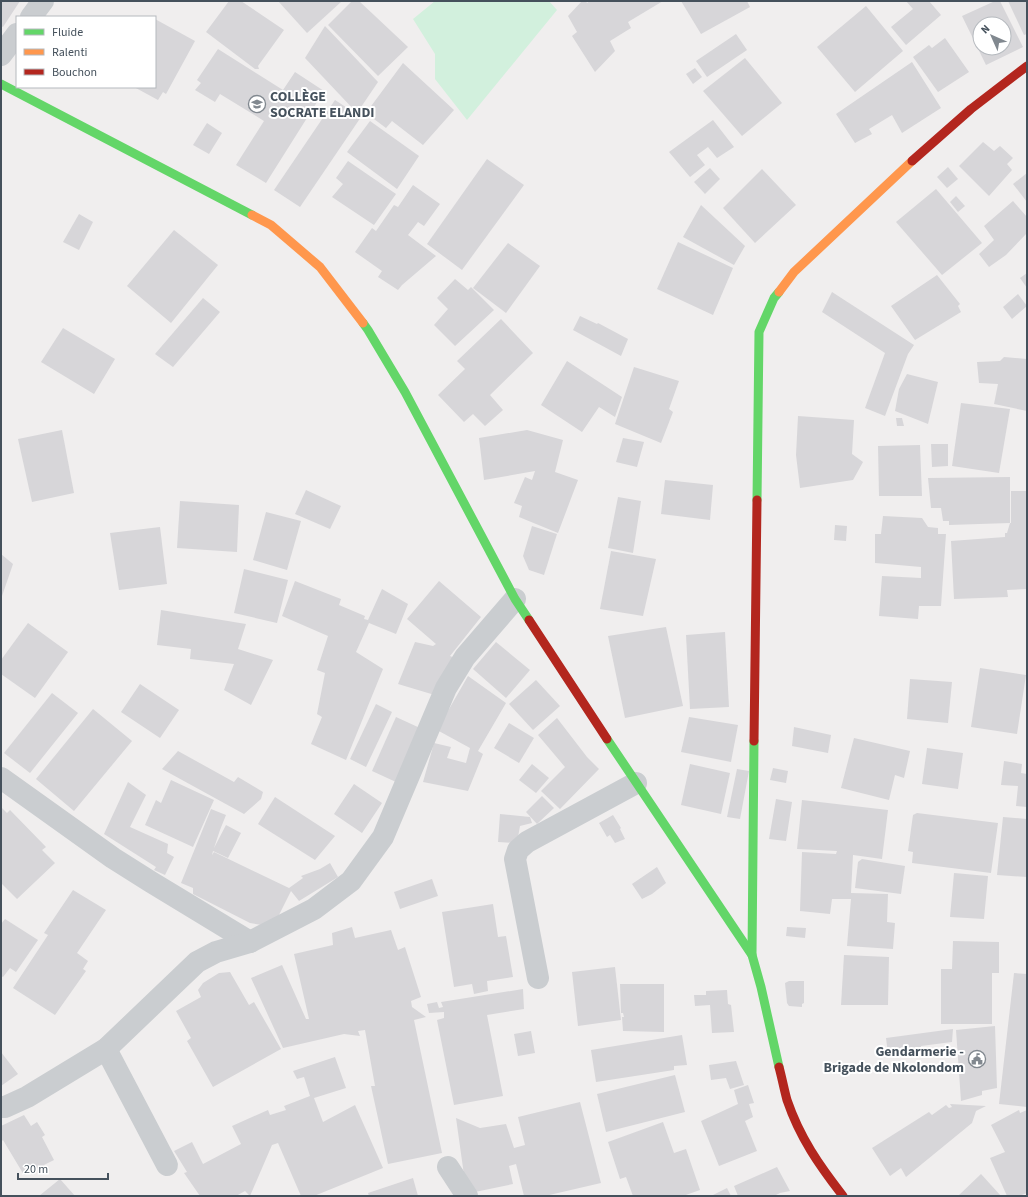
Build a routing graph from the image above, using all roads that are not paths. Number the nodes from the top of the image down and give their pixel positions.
1 (43, 1) edge
2 (32, 16) edge
3 (16, 35) edge
4 (1, 55) edge
5 (1027, 66) edge
6 (1, 84) edge
7 (515, 599) junction
8 (1, 778) edge
9 (636, 782) junction
10 (250, 942) junction
11 (752, 955) junction
12 (538, 978) dead end
13 (106, 1049) junction
14 (1, 1107) edge
15 (167, 1165) dead end
16 (448, 1167) dead end
17 (466, 1196) edge
18 (843, 1196) edge

1 - 2 street
3 - 4 street
5 - 11 main road
6 - 7 main road
7 - 9 main road
7 - 10 street
8 - 10 street
9 - 11 main road
9 - 12 street
10 - 13 street
11 - 18 main road
13 - 14 street
13 - 15 street
16 - 17 street

